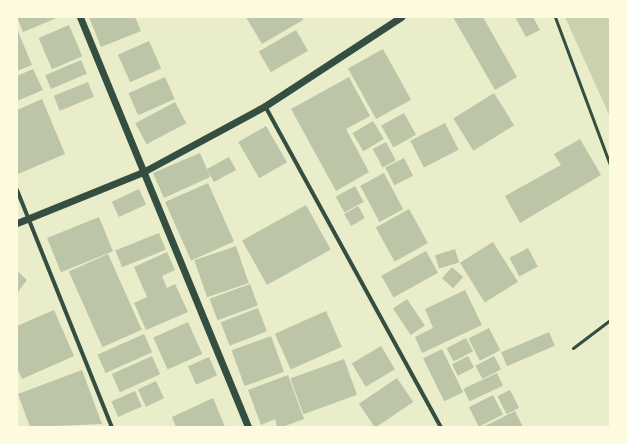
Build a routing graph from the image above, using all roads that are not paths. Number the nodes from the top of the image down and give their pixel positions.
1 (80, 17) edge
2 (401, 17) edge
3 (555, 17) edge
4 (265, 106) junction
5 (610, 165) edge
6 (143, 172) junction
7 (17, 190) edge
8 (29, 218) junction
9 (17, 223) edge
10 (610, 320) edge
11 (573, 348) dead end
12 (112, 427) edge
13 (248, 427) edge
14 (441, 427) edge

1 - 6 street
2 - 4 street
3 - 5 lane
4 - 6 street
4 - 14 street
6 - 8 street
6 - 13 street
7 - 8 street
8 - 9 street
8 - 12 street
10 - 11 lane

